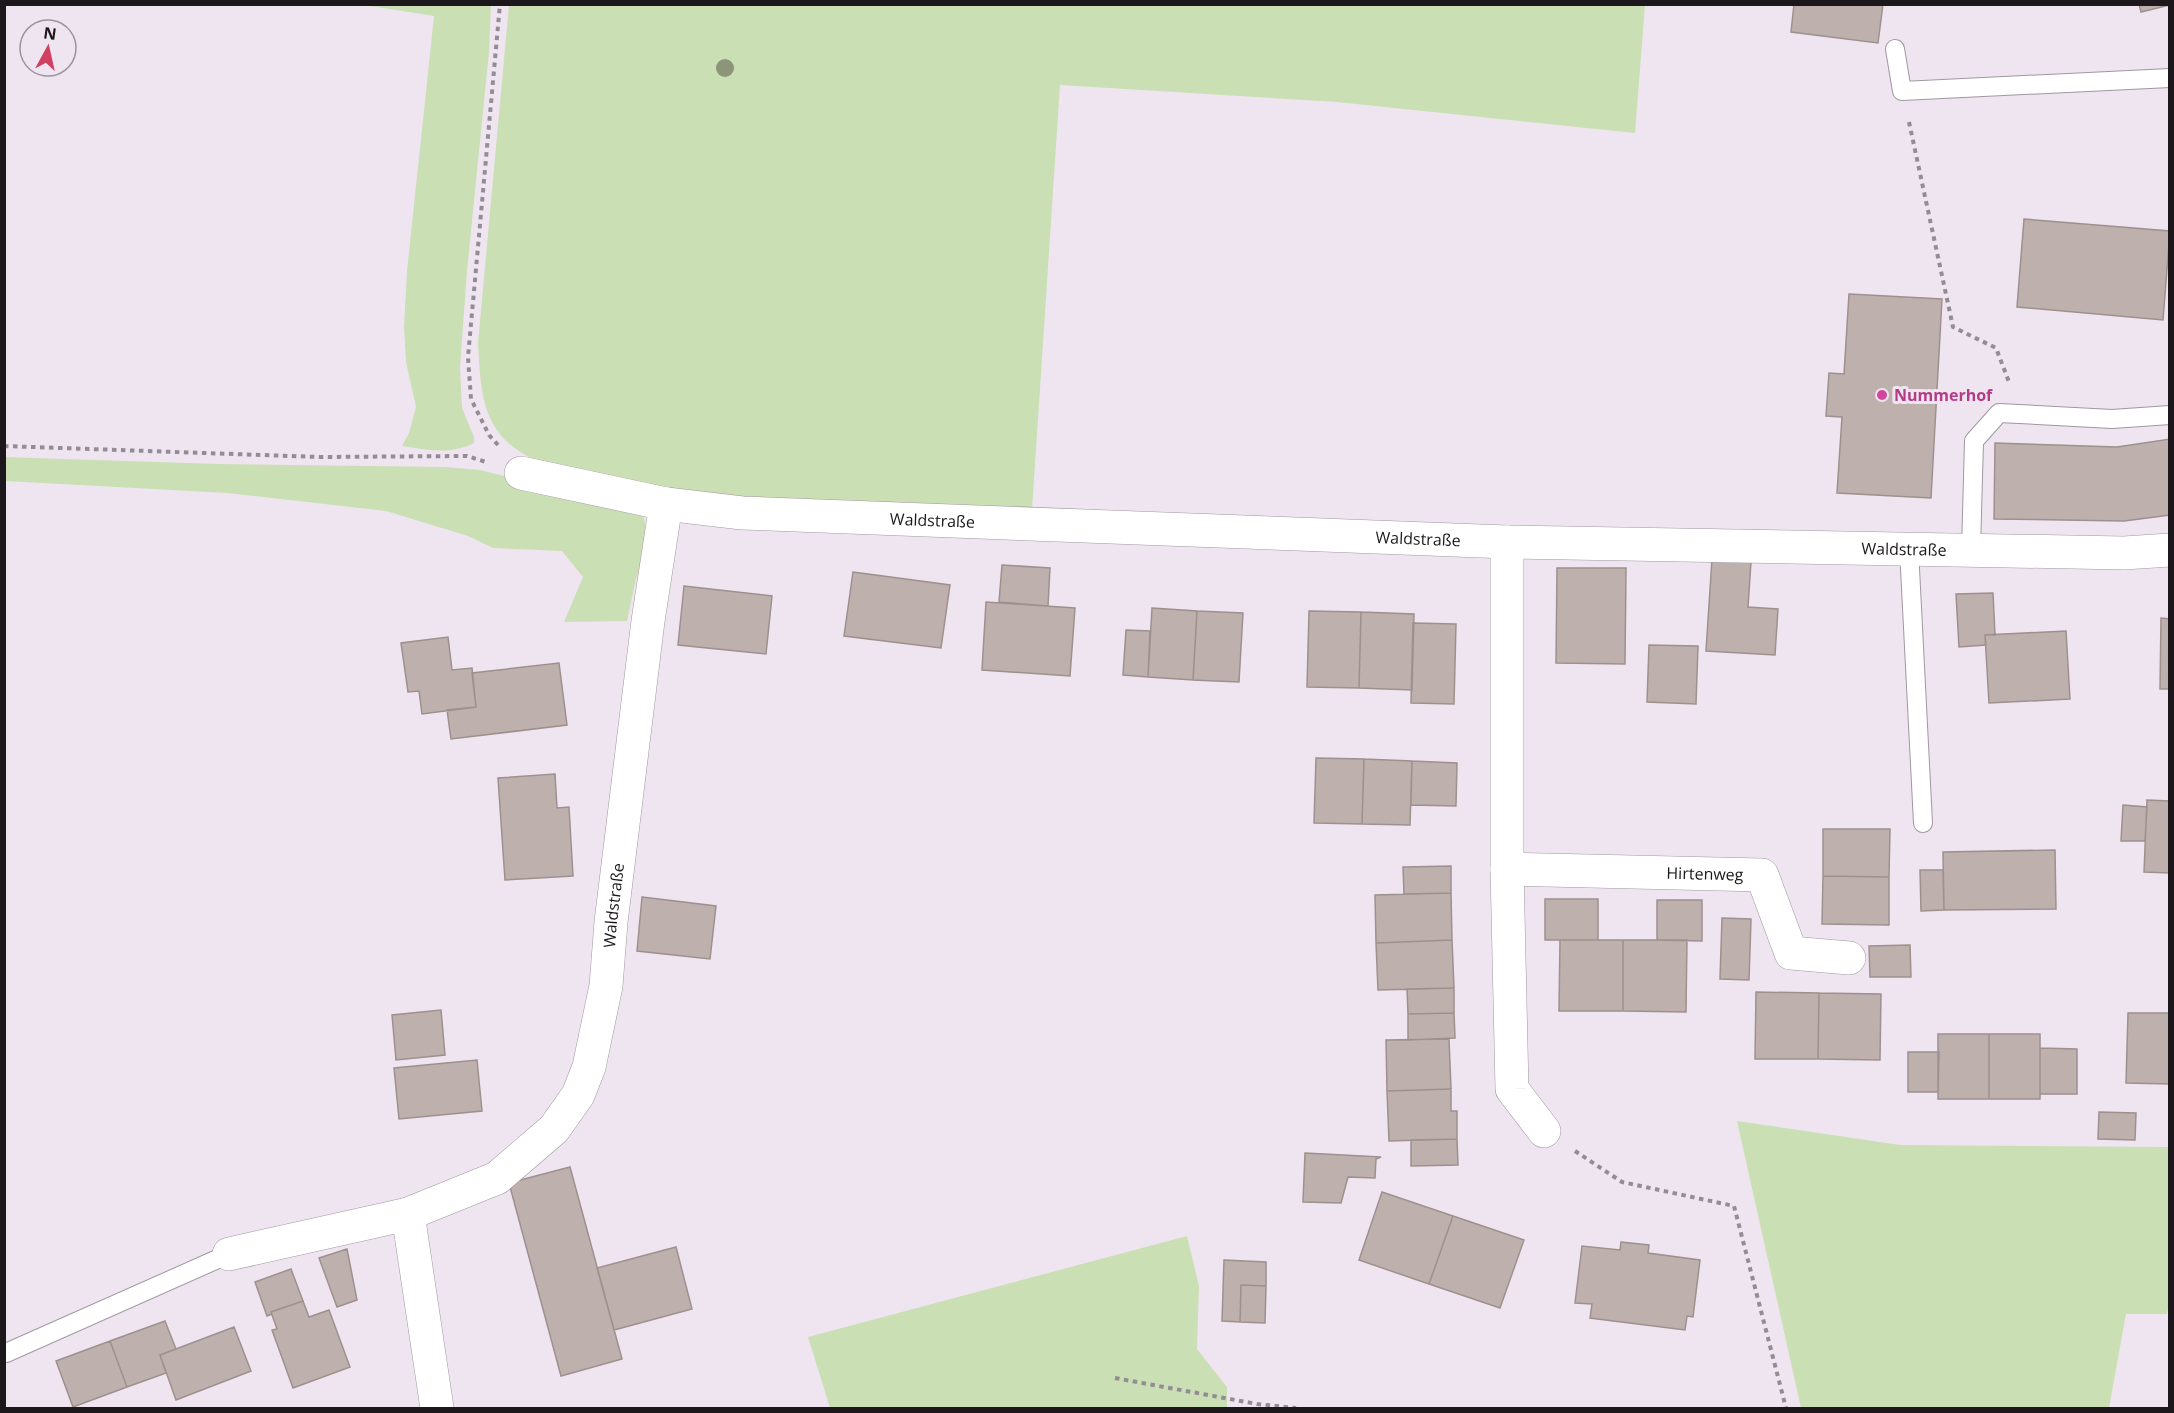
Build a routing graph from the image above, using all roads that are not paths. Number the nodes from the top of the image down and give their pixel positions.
1 (1895, 49) dead end
2 (2169, 78) edge
3 (2169, 415) edge
4 (521, 473) road end
5 (666, 504) junction
6 (1507, 542) junction
7 (1909, 549) junction
8 (1971, 550) junction
9 (2169, 550) edge
10 (1923, 823) dead end
11 (1507, 869) junction
12 (1849, 958) dead end
13 (1544, 1131) road end
14 (408, 1214) junction
15 (229, 1254) joint
16 (6, 1353) dead end
17 (437, 1408) edge

1 - 2 lane
3 - 8 lane
4 - 5 street, Waldstraße
5 - 6 street, Waldstraße
5 - 14 street, Waldstraße
6 - 7 street, Waldstraße
6 - 11 street
7 - 8 street, Waldstraße
7 - 10 lane
8 - 9 street, Waldstraße
11 - 12 street, Hirtenweg
11 - 13 street
14 - 15 street, Waldstraße
14 - 17 street
15 - 16 lane

